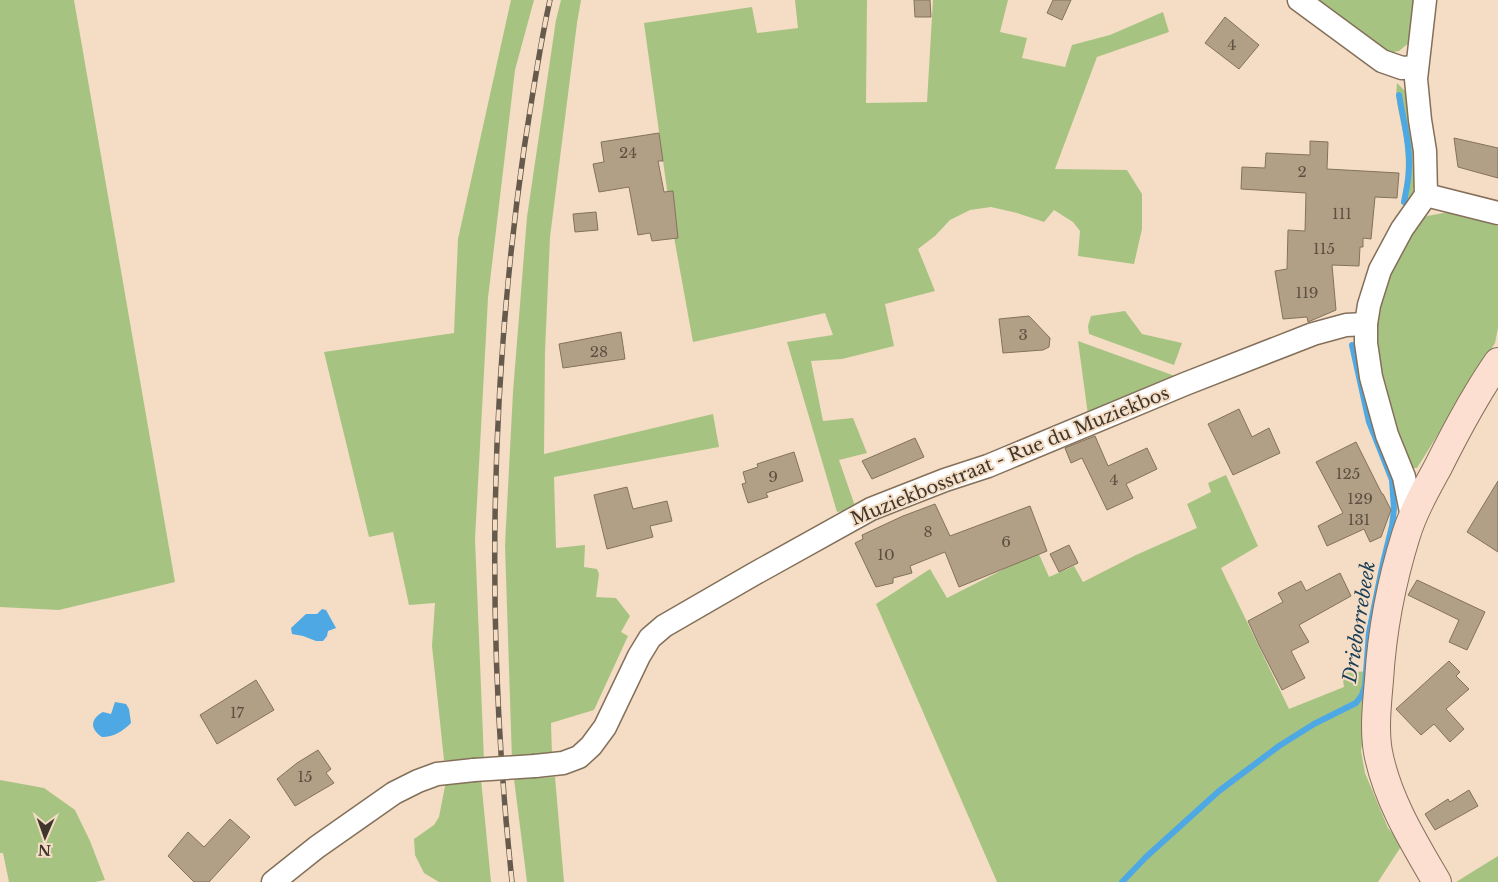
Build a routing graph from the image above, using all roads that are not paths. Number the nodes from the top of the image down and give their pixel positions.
1 (1299, 0) edge
2 (1426, 0) edge
3 (1417, 67) junction
4 (1426, 195) junction
5 (1498, 213) edge
6 (1366, 324) junction
7 (1498, 362) edge
8 (1412, 517) junction
9 (273, 882) edge
10 (1437, 882) edge

1 - 3 street
2 - 3 street
3 - 4 street
4 - 5 street
4 - 6 street
6 - 8 street
6 - 9 street, Muziekbosstraat - Rue du Muziekbos, bridge
7 - 8 main road
8 - 10 main road

